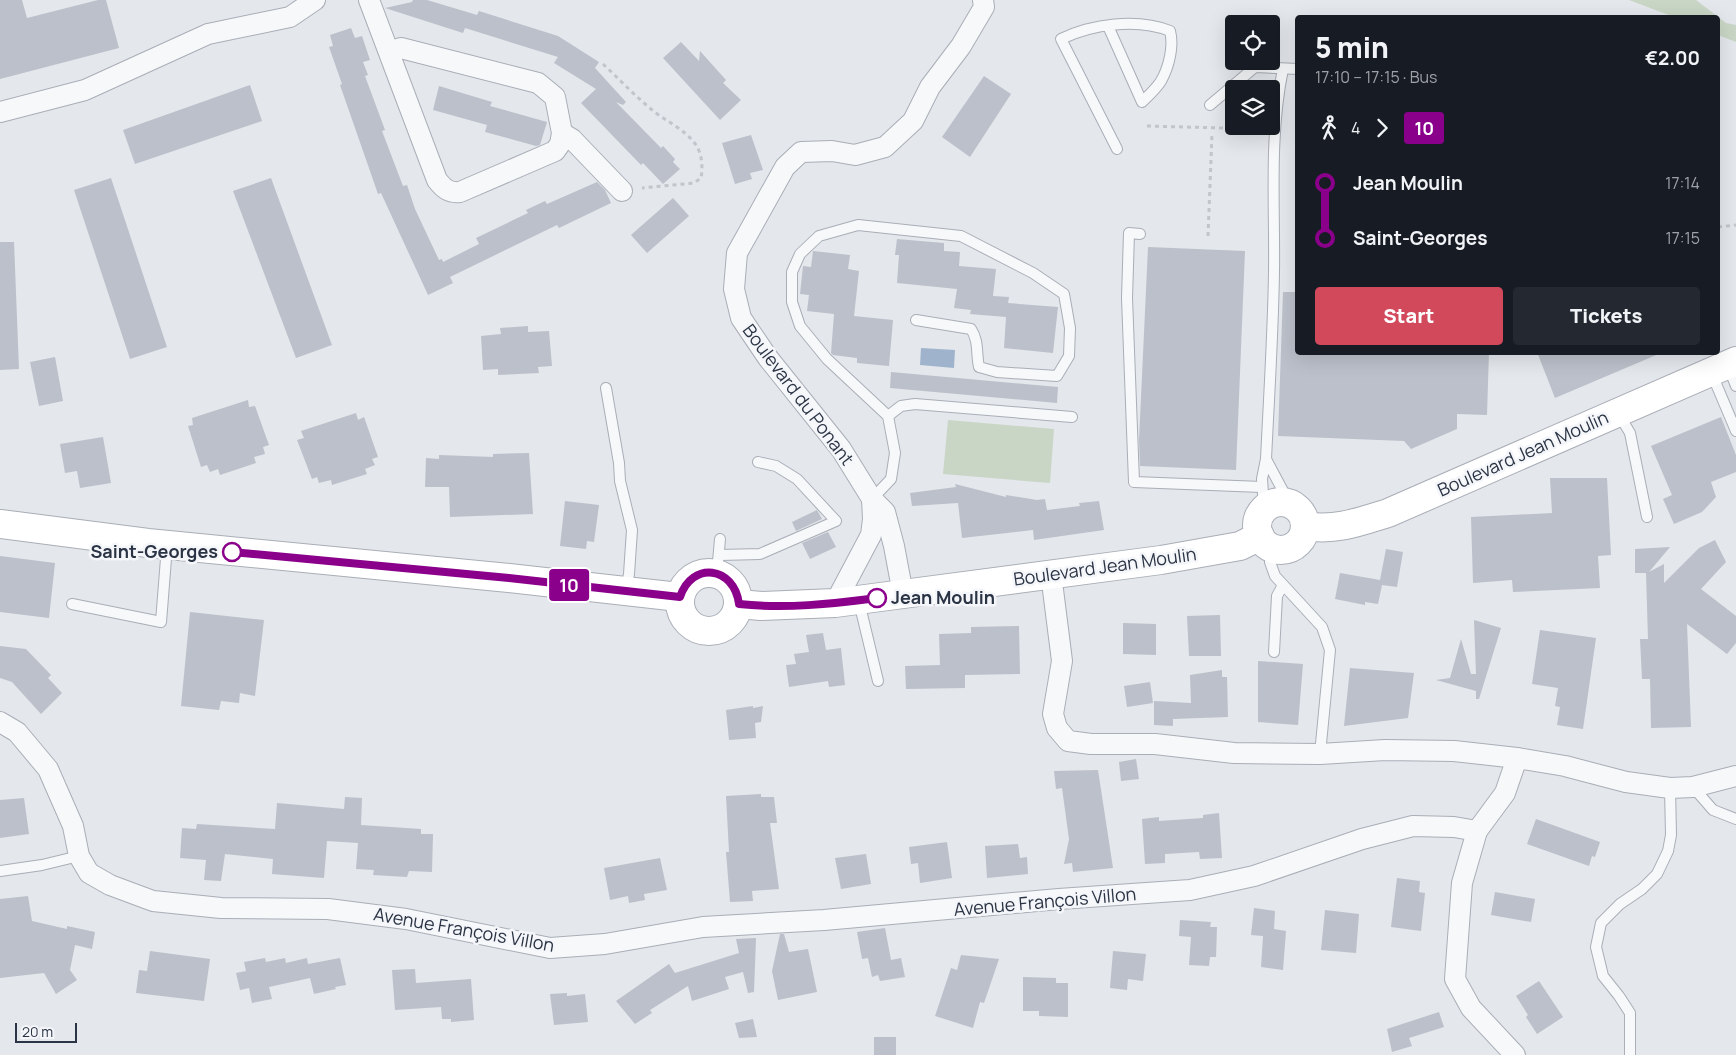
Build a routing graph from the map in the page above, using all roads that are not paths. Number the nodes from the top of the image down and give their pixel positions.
1 (315, 0) edge
2 (369, 0) edge
3 (984, 0) edge
4 (1108, 26) junction
5 (389, 52) junction
6 (1283, 69) junction
7 (1295, 69) edge
8 (1210, 105) dead end
9 (0, 112) edge
10 (562, 133) junction
11 (1117, 149) dead end
12 (622, 191) road end
13 (1140, 234) dead end
14 (916, 320) dead end
15 (1728, 371) edge
16 (606, 388) dead end
17 (1618, 412) junction
18 (888, 416) junction
19 (1072, 417) dead end
20 (1736, 431) edge
21 (1266, 458) junction
22 (758, 462) dead end
23 (872, 499) junction
24 (1270, 500) junction
25 (1647, 517) dead end
26 (0, 524) edge
27 (1305, 526) junction
28 (720, 539) dead end
29 (1266, 542) junction
30 (167, 545) junction
31 (894, 546) junction
32 (863, 551) junction
33 (718, 564) junction
34 (1051, 574) junction
35 (1283, 584) junction
36 (626, 591) junction
37 (904, 594) junction
38 (680, 597) junction
39 (847, 602) junction
40 (72, 604) dead end
41 (739, 604) junction
42 (1274, 652) dead end
43 (878, 681) dead end
44 (0, 722) edge
45 (1320, 754) junction
46 (1517, 758) junction
47 (1736, 776) edge
48 (1693, 787) junction
49 (1670, 788) junction
50 (1736, 819) edge
51 (1477, 831) junction
52 (79, 856) junction
53 (0, 871) edge
54 (1515, 1055) edge
55 (1630, 1055) edge

1 - 9 street
2 - 5 street
3 - 23 street, Boulevard du Ponant
4 - 4 lane
4 - 11 lane
5 - 10 street
5 - 10 street
6 - 7 lane
6 - 8 lane
6 - 21 lane
10 - 12 street
13 - 24 lane
14 - 18 lane
15 - 17 street, Boulevard Jean Moulin
15 - 20 lane
16 - 36 lane
17 - 25 lane
17 - 27 street, Boulevard Jean Moulin
18 - 19 lane
18 - 23 lane
21 - 24 lane
21 - 24 lane
22 - 33 lane
23 - 31 street, Boulevard du Ponant
23 - 32 street
24 - 27 street
24 - 29 street
26 - 30 street
27 - 29 street
28 - 33 lane
29 - 34 street, Boulevard Jean Moulin
29 - 35 lane
30 - 36 street
30 - 40 lane
31 - 32 street
31 - 37 street, Boulevard du Ponant
32 - 39 street
33 - 38 street
33 - 41 street
34 - 37 street, Boulevard Jean Moulin
34 - 45 street
35 - 42 lane
35 - 45 lane
36 - 38 street
37 - 39 street, Boulevard Jean Moulin
38 - 41 street
39 - 41 street, Boulevard Jean Moulin
39 - 43 lane
44 - 52 street, Avenue François Villon
45 - 46 street
46 - 49 street
46 - 51 street
47 - 48 street
48 - 49 street
48 - 50 lane
49 - 55 lane
51 - 52 street, Avenue François Villon
51 - 54 street
52 - 53 lane

